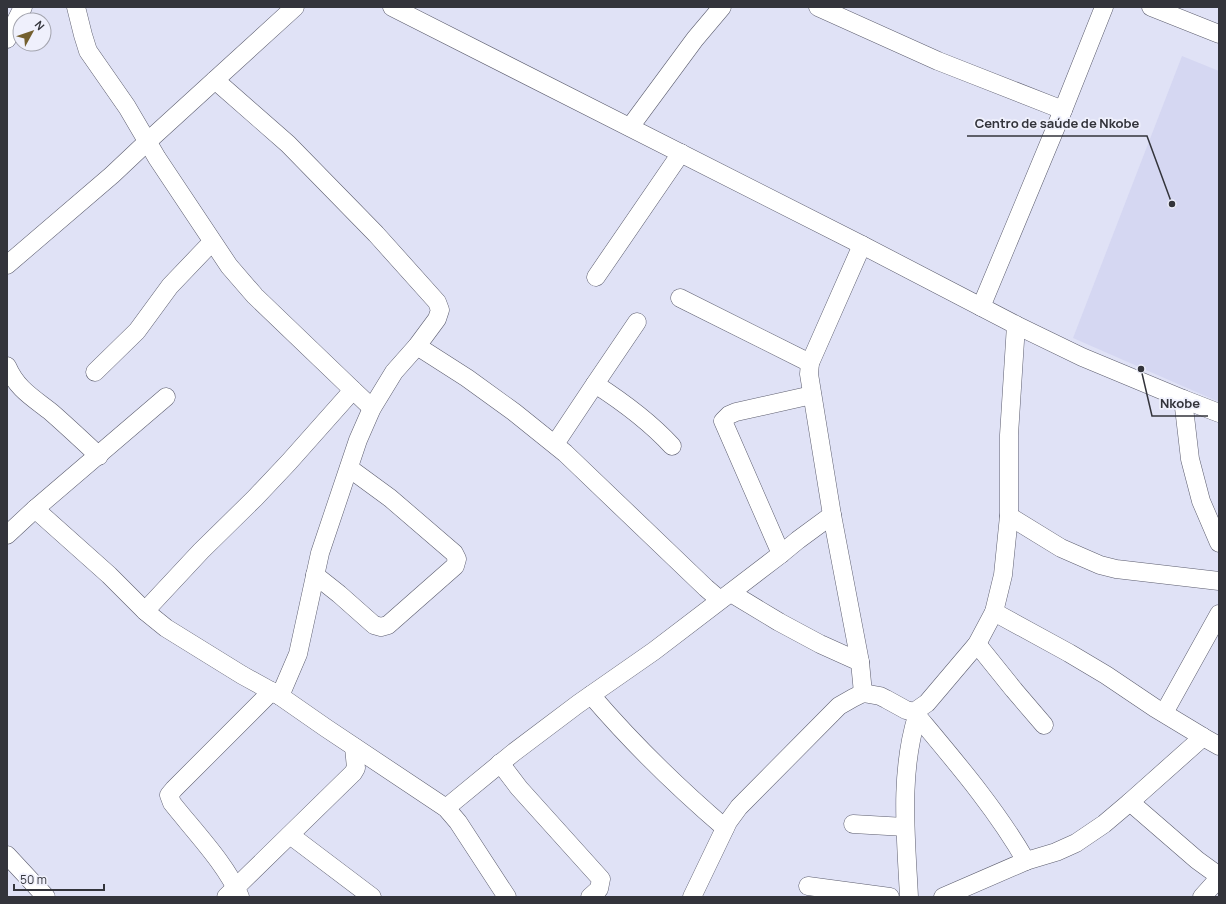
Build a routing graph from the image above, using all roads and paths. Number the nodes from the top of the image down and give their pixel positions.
1 (23, 7) edge
2 (76, 7) edge
3 (295, 7) edge
4 (392, 7) edge
5 (722, 7) edge
6 (818, 7) edge
7 (1104, 7) edge
8 (1151, 7) edge
9 (1219, 34) edge
10 (7, 39) edge
11 (215, 80) junction
12 (1063, 110) junction
13 (630, 127) junction
14 (147, 142) junction
15 (681, 153) junction
16 (212, 242) junction
17 (862, 245) junction
18 (7, 265) edge
19 (596, 277) dead end
20 (680, 298) dead end
21 (981, 307) junction
22 (637, 322) dead end
23 (1016, 325) junction
24 (417, 346) junction
25 (810, 363) junction
26 (7, 366) edge
27 (95, 372) dead end
28 (595, 384) junction
29 (353, 390) junction
30 (812, 395) junction
31 (166, 397) dead end
32 (1183, 399) junction
33 (372, 408) junction
34 (1219, 413) edge
35 (555, 444) junction
36 (672, 446) dead end
37 (99, 456) junction
38 (349, 468) junction
39 (35, 509) junction
40 (832, 515) junction
41 (1009, 516) junction
42 (7, 535) edge
43 (1219, 544) edge
44 (781, 554) junction
45 (316, 575) junction
46 (1219, 581) edge
47 (726, 596) junction
48 (144, 611) junction
49 (994, 612) junction
50 (1219, 614) edge
51 (977, 644) junction
52 (860, 662) junction
53 (863, 693) junction
54 (276, 694) junction
55 (591, 695) junction
56 (1164, 713) junction
57 (916, 714) junction
58 (1044, 725) dead end
59 (1203, 737) junction
60 (1219, 746) edge
61 (354, 747) junction
62 (500, 763) junction
63 (1130, 802) junction
64 (446, 808) junction
65 (853, 824) dead end
66 (905, 827) junction
67 (725, 828) junction
68 (290, 835) junction
69 (7, 855) edge
70 (1026, 861) junction
71 (1219, 877) edge
72 (808, 886) dead end
73 (234, 894) edge
74 (46, 897) edge
75 (372, 897) edge
76 (507, 897) edge
77 (590, 897) edge
78 (692, 897) edge
79 (890, 897) edge
80 (909, 897) edge
81 (944, 897) edge
82 (1202, 897) edge

1 - 10 street
2 - 14 street
3 - 11 street
4 - 13 street
5 - 13 street
6 - 12 street
7 - 12 street
8 - 9 street
11 - 14 street
11 - 24 street
12 - 21 street
13 - 15 street
14 - 16 street
14 - 18 street
15 - 17 street
15 - 19 street
16 - 27 street
16 - 29 street
17 - 21 street
17 - 25 street
20 - 25 street
21 - 23 street
22 - 28 street
23 - 32 street
23 - 41 street
24 - 33 street
24 - 35 street
25 - 30 street
26 - 37 street
28 - 35 street
28 - 36 street
29 - 33 street
29 - 48 street
30 - 40 street
30 - 44 street
31 - 37 street
32 - 34 street
32 - 43 street
33 - 38 street
35 - 47 street
37 - 39 street
38 - 45 street
38 - 45 street
39 - 42 street
39 - 48 street
40 - 44 street
40 - 52 street
41 - 46 street
41 - 49 street
44 - 47 street
45 - 54 street
47 - 52 street
47 - 55 street
48 - 54 street
49 - 51 street
49 - 56 street
50 - 56 street
51 - 57 street
51 - 58 street
52 - 53 street
53 - 57 street
53 - 67 street
54 - 61 street
54 - 73 street
55 - 62 street
55 - 67 street
56 - 59 street
57 - 66 street
57 - 70 street
59 - 60 street
59 - 63 street
61 - 64 street
61 - 68 street
62 - 64 street
62 - 77 street
63 - 70 street
63 - 71 street
64 - 76 street
65 - 66 street
66 - 80 street
67 - 78 street
68 - 73 street
68 - 75 street
69 - 74 street
70 - 81 street
71 - 82 street
72 - 79 street

